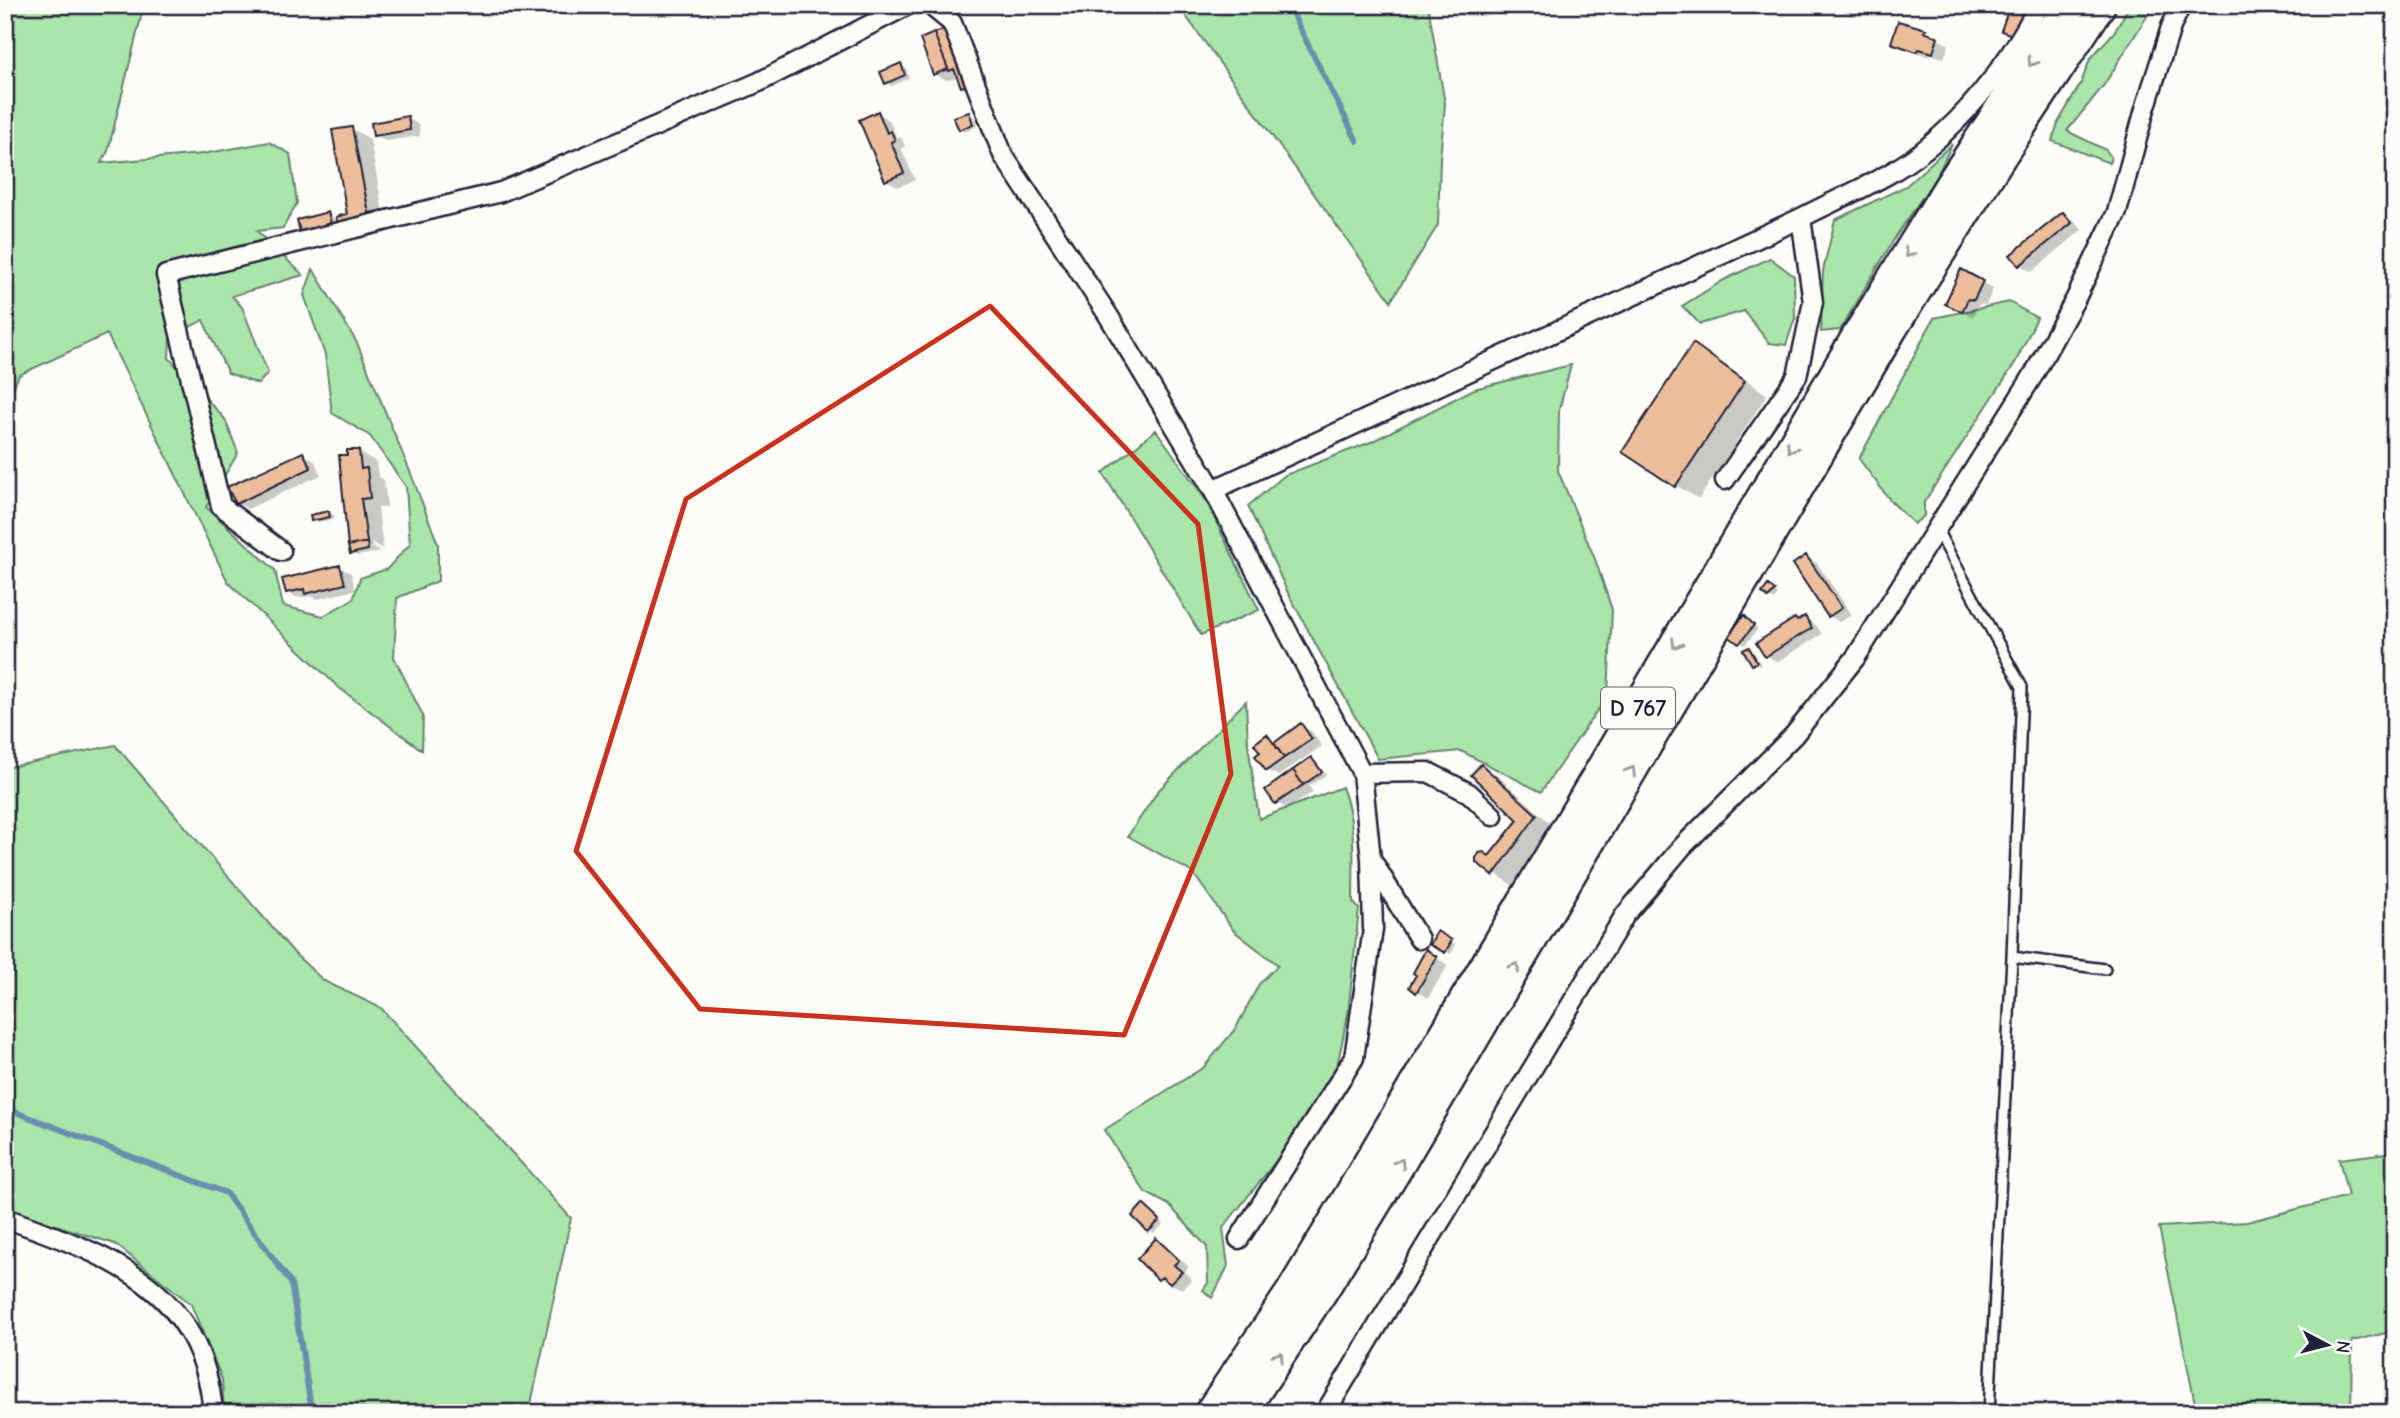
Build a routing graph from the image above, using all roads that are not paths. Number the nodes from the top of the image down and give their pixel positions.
1 (908, 5) edge
2 (930, 5) edge
3 (2039, 5) edge
4 (2069, 5) edge
5 (2100, 5) edge
6 (2181, 5) edge
7 (1801, 218) junction
8 (1725, 480) dead end
9 (1213, 490) junction
10 (1937, 530) junction
11 (281, 551) dead end
12 (1362, 773) junction
13 (1493, 816) dead end
14 (1371, 859) junction
15 (1419, 939) dead end
16 (2012, 957) junction
17 (2105, 969) dead end
18 (5, 1218) edge
19 (1239, 1239) dead end
20 (213, 1413) edge
21 (1210, 1413) edge
22 (1241, 1413) edge
23 (1325, 1413) edge
24 (1989, 1413) edge

1 - 11 street
2 - 9 street
3 - 7 street
4 -> 21 highway, D 767
22 -> 5 highway, D 767
6 - 10 street
7 - 8 street
7 - 9 street
9 - 12 street
10 - 16 lane
10 - 23 street
12 - 13 street
12 - 14 street
14 - 15 street
14 - 19 street
16 - 17 lane
16 - 24 lane
18 - 20 street

